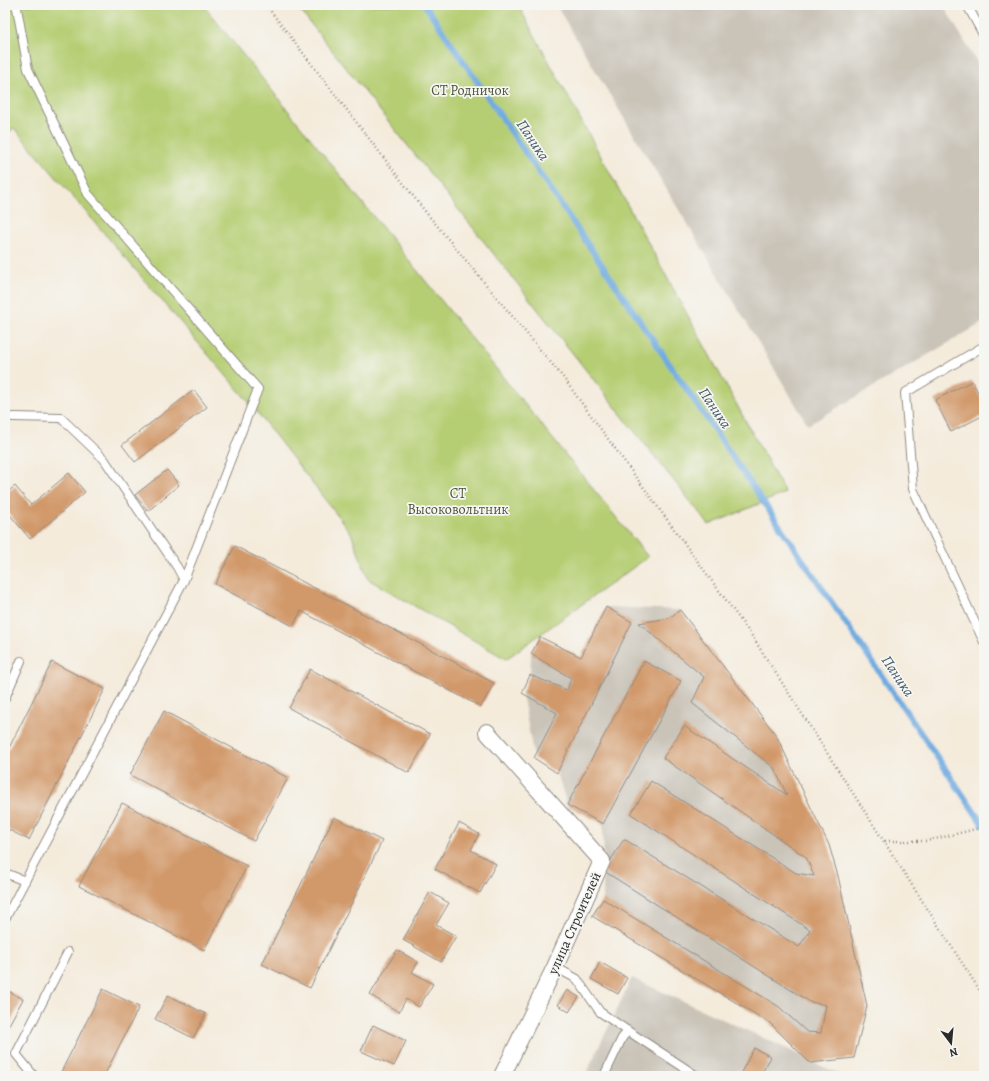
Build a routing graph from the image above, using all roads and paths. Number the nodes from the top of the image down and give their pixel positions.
1 (15, 5) edge
2 (266, 5) edge
3 (966, 5) edge
4 (984, 36) edge
5 (984, 346) edge
6 (13, 417) dead end
7 (184, 580) junction
8 (984, 642) edge
9 (21, 661) dead end
10 (5, 698) edge
11 (487, 732) dead end
12 (984, 825) edge
13 (885, 841) junction
14 (5, 873) edge
15 (25, 880) junction
16 (5, 919) edge
17 (68, 952) dead end
18 (555, 967) junction
19 (984, 997) edge
20 (628, 1032) junction
21 (34, 1076) edge
22 (502, 1076) edge
23 (604, 1076) edge
24 (697, 1076) edge

1 - 7 lane
2 - 13 path
3 - 4 lane
5 - 8 lane
6 - 7 lane
7 - 15 lane
9 - 10 lane
11 - 18 street, улица Строителей
12 - 13 path
13 - 19 path
14 - 15 lane
15 - 16 lane
17 - 21 lane
18 - 20 lane
18 - 22 street, улица Строителей
20 - 23 lane
20 - 24 lane

